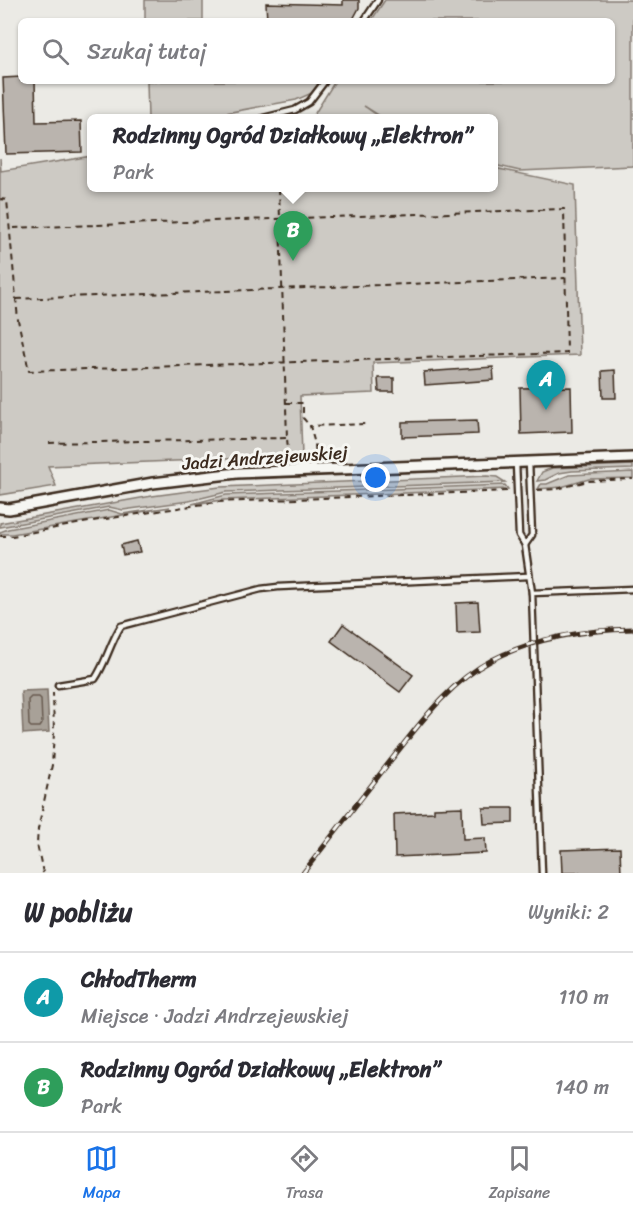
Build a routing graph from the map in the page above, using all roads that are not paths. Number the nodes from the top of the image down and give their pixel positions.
1 (378, 0) edge
2 (366, 18) edge
3 (323, 84) edge
4 (279, 114) edge
5 (633, 459) edge
6 (516, 462) junction
7 (529, 462) junction
8 (3, 510) edge
9 (525, 545) junction
10 (528, 576) junction
11 (633, 589) edge
12 (532, 593) junction
13 (58, 685) road end
14 (542, 873) edge

1 - 2 lane
3 - 4 lane
5 - 7 street, Jadzi Andrzejewskiej
6 - 7 street, Jadzi Andrzejewskiej
6 - 8 street, Jadzi Andrzejewskiej
6 - 9 lane
7 - 9 lane
9 - 10 lane
10 - 12 lane
10 - 13 lane
11 - 12 lane
12 - 14 lane

